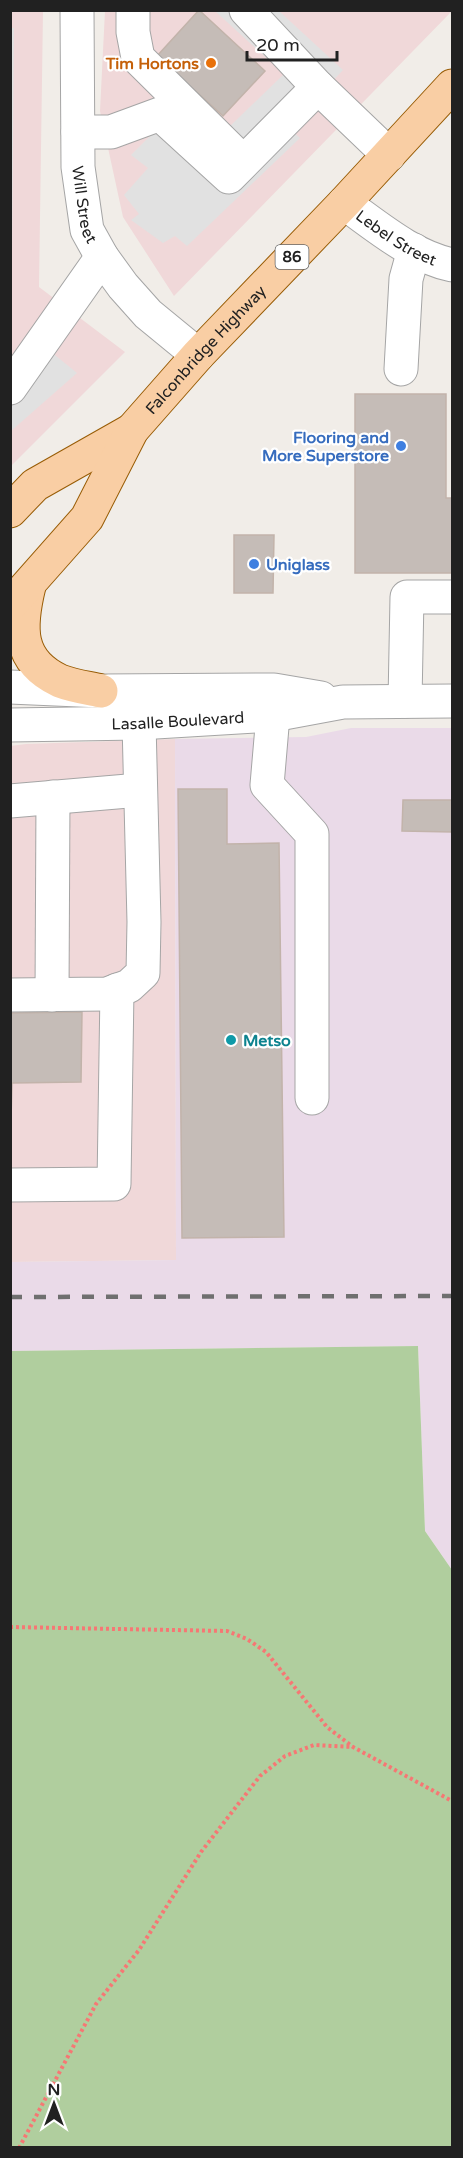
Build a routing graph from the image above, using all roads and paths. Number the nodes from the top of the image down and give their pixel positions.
1 (77, 10) edge
2 (133, 10) edge
3 (246, 10) edge
4 (453, 86) edge
5 (318, 87) junction
6 (78, 132) junction
7 (389, 155) junction
8 (244, 163) junction
9 (344, 203) junction
10 (414, 250) junction
11 (102, 257) junction
12 (453, 266) edge
13 (198, 355) junction
14 (401, 369) dead end
15 (13, 374) edge
16 (132, 430) junction
17 (10, 512) edge
18 (20, 596) edge
19 (453, 597) edge
20 (10, 687) edge
21 (101, 692) junction
22 (405, 701) junction
23 (453, 701) edge
24 (343, 702) junction
25 (273, 715) junction
26 (139, 723) junction
27 (10, 725) edge
28 (140, 790) junction
29 (53, 797) junction
30 (10, 801) edge
31 (117, 990) junction
32 (10, 995) edge
33 (52, 995) junction
34 (312, 1098) dead end
35 (10, 1185) edge
36 (10, 1627) edge
37 (353, 1747) junction
38 (453, 1800) edge
39 (19, 2148) edge

1 - 6 street, Will Street
2 - 8 street
3 - 5 street
4 - 7 main road, Falconbridge Highway / 86
5 - 7 street
5 - 8 street
6 - 8 street
6 - 11 street, Will Street
7 - 9 main road, Falconbridge Highway / 86
9 - 10 street, Lebel Street
9 - 13 main road, Falconbridge Highway / 86
10 - 12 street, Lebel Street
10 - 14 street
11 - 13 street, Will Street
11 - 15 street
13 - 16 main road, Falconbridge Highway / 86
16 - 17 main road, Falconbridge Highway / 86
16 - 18 main road, Falconbridge Highway / 86
18 - 21 main road
19 - 22 street
20 - 21 street, Lasalle Boulevard
21 - 24 street, Lasalle Boulevard
22 - 23 street, Lasalle Boulevard
22 - 24 street, Lasalle Boulevard
24 - 25 street, Lasalle Boulevard
25 - 26 street, Lasalle Boulevard
25 - 34 street
26 - 27 street, Lasalle Boulevard
26 - 28 street
28 - 29 street
28 - 31 street
29 - 30 street
29 - 33 street
31 - 33 street
31 - 35 street
32 - 33 street
36 - 37 path
37 - 38 path
37 - 39 path

